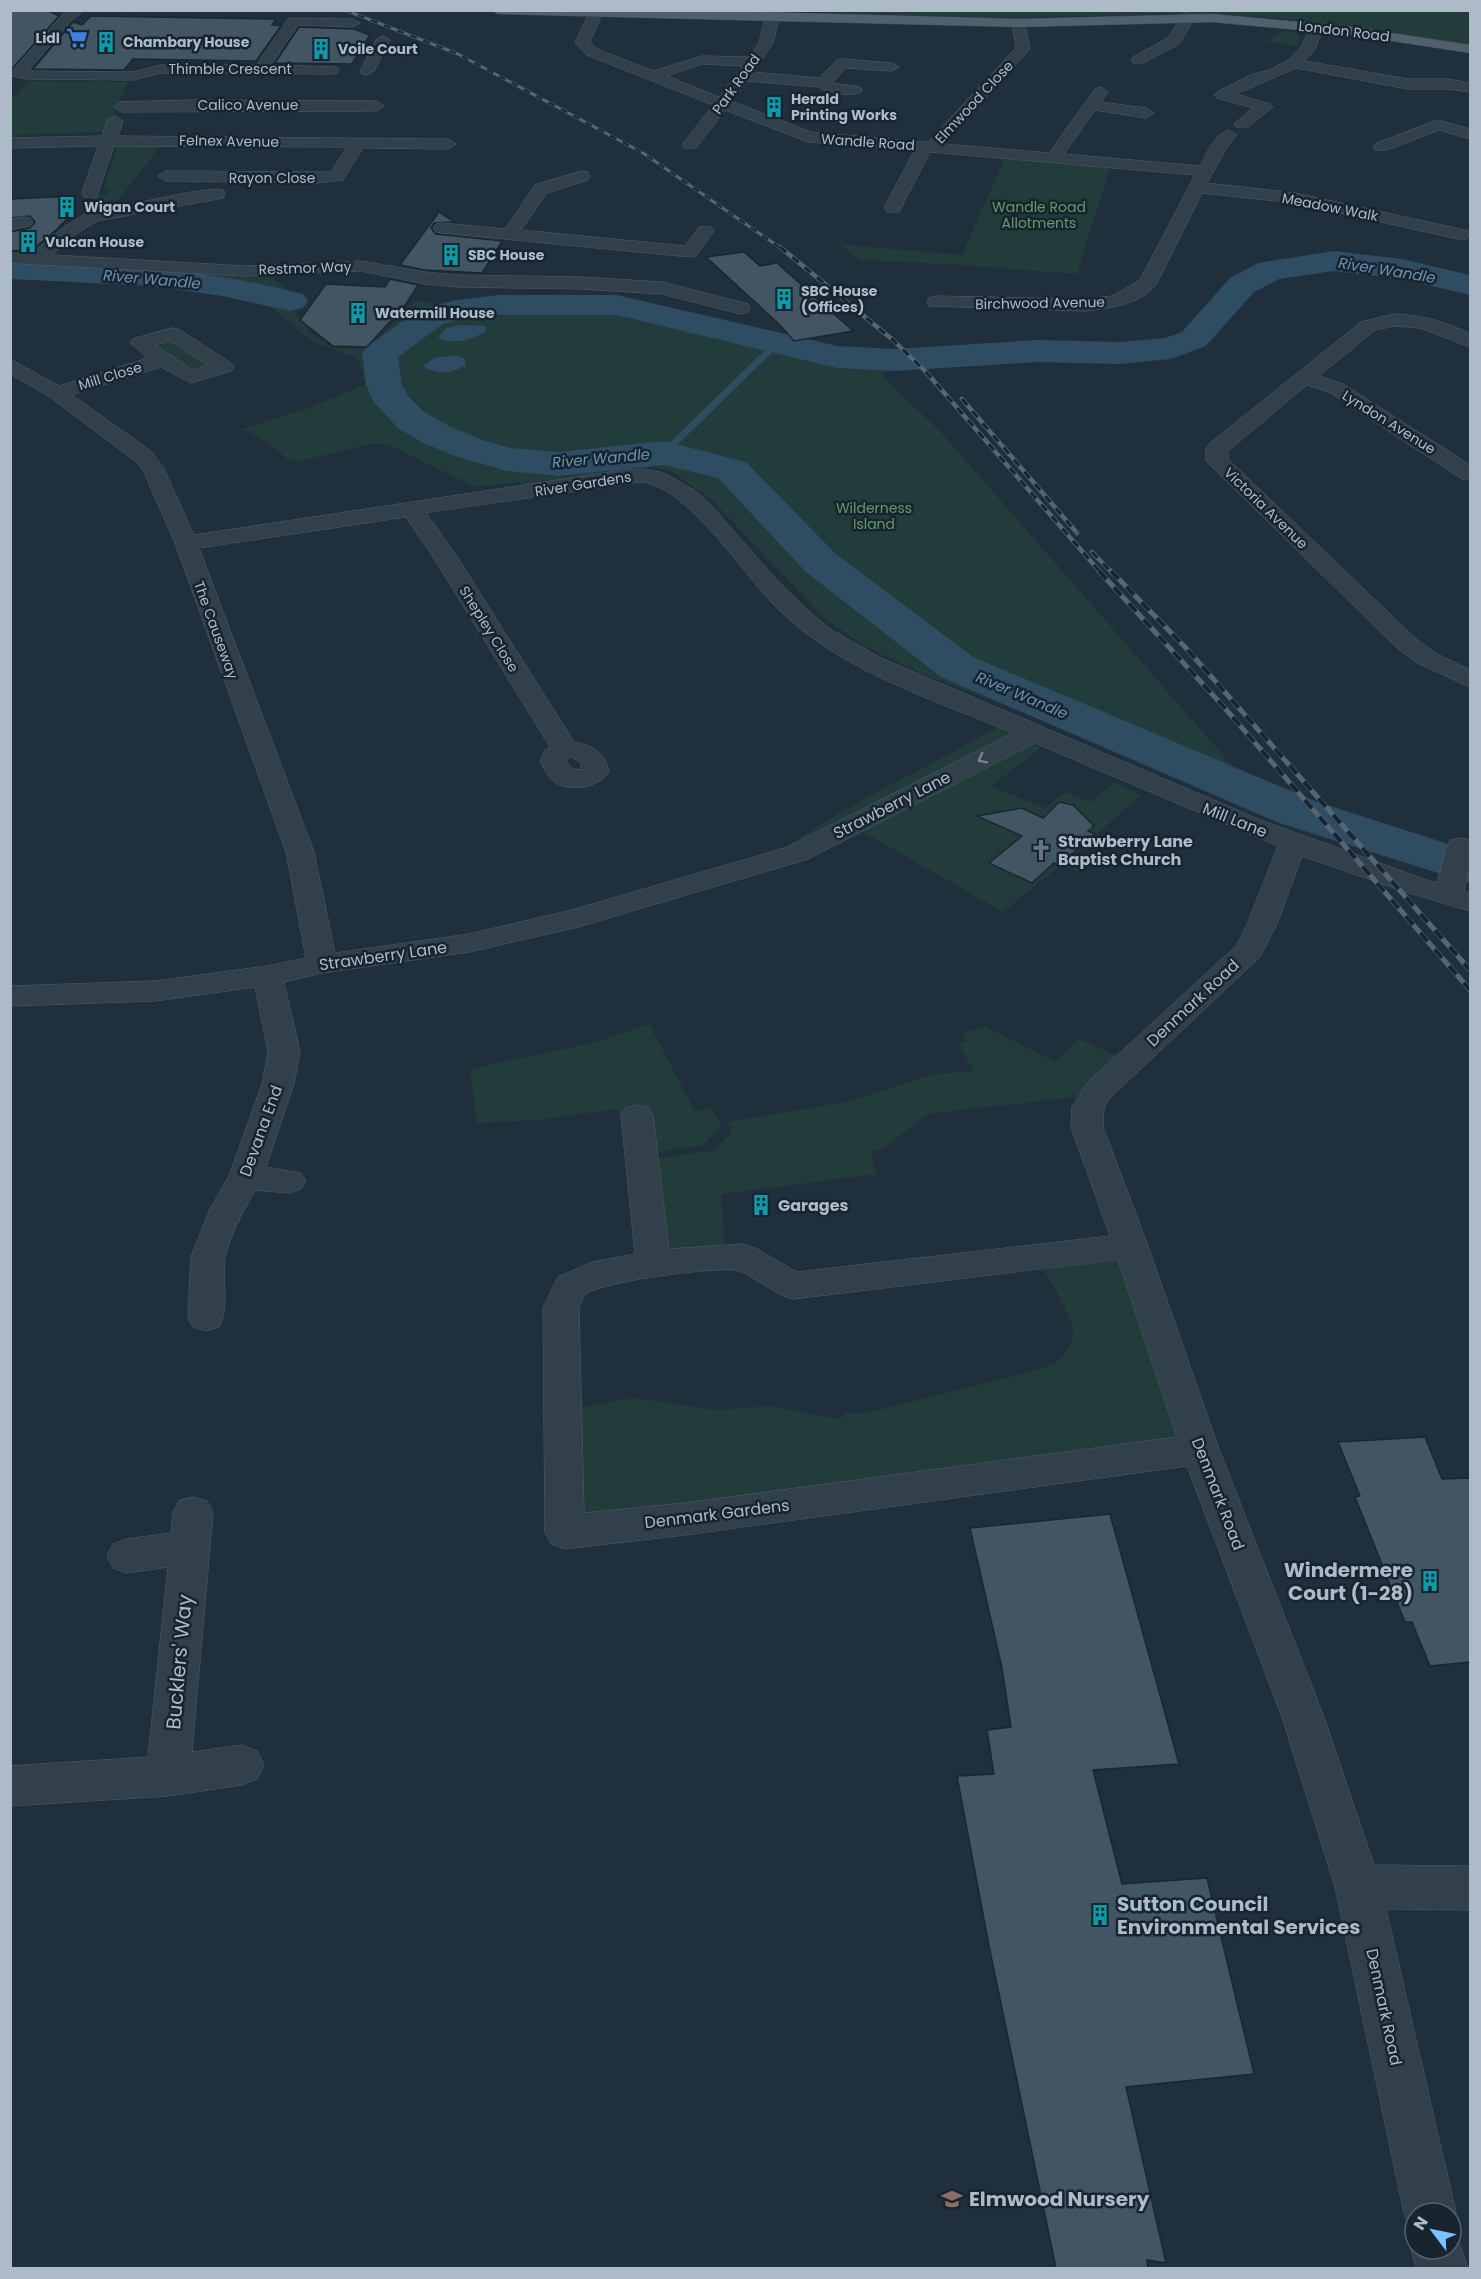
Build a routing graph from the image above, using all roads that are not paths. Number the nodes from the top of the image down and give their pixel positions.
1 (498, 10) edge
2 (69, 13) edge
3 (595, 14) junction
4 (276, 17) dead end
5 (1188, 17) junction
6 (772, 18) junction
7 (294, 21) junction
8 (353, 23) dead end
9 (1019, 23) junction
10 (1317, 27) junction
11 (383, 40) dead end
12 (1470, 49) edge
13 (1138, 60) dead end
14 (753, 62) junction
15 (1294, 63) junction
16 (892, 67) dead end
17 (260, 70) junction
18 (332, 70) dead end
19 (367, 71) dead end
20 (133, 76) junction
21 (652, 76) junction
22 (743, 76) junction
23 (15, 77) edge
24 (823, 83) junction
25 (1470, 88) edge
26 (855, 90) dead end
27 (722, 104) junction
28 (376, 106) dead end
29 (121, 107) junction
30 (1146, 113) dead end
31 (1470, 134) edge
32 (108, 140) junction
33 (358, 142) junction
34 (10, 143) edge
35 (448, 144) dead end
36 (690, 145) dead end
37 (928, 147) junction
38 (1381, 147) dead end
39 (1054, 157) junction
40 (166, 176) dead end
41 (582, 176) dead end
42 (1201, 179) junction
43 (90, 193) dead end
44 (217, 194) dead end
45 (893, 208) dead end
46 (442, 228) dead end
47 (705, 231) dead end
48 (509, 235) junction
49 (1463, 235) dead end
50 (600, 244) junction
51 (10, 258) edge
52 (36, 259) junction
53 (574, 283) junction
54 (936, 302) dead end
55 (741, 308) dead end
56 (1470, 341) edge
57 (163, 360) dead end
58 (10, 365) edge
59 (1305, 378) junction
60 (57, 393) junction
61 (1470, 474) edge
62 (412, 509) junction
63 (186, 543) junction
64 (1470, 679) edge
65 (1007, 721) junction
66 (1034, 733) junction
67 (565, 749) dead end
68 (1293, 843) junction
69 (1461, 846) dead end
70 (747, 869) junction
71 (1457, 891) edge
72 (322, 964) junction
73 (267, 976) junction
74 (10, 996) edge
75 (637, 1116) dead end
76 (246, 1177) junction
77 (289, 1181) dead end
78 (1131, 1246) junction
79 (653, 1263) junction
80 (206, 1317) dead end
81 (1200, 1449) junction
82 (127, 1556) dead end
83 (242, 1765) dead end
84 (168, 1776) junction
85 (10, 1786) edge
86 (1358, 1887) junction
87 (1470, 1888) edge
88 (1427, 2201) edge

1 - 3 main road, London Road
2 - 23 street
3 - 6 main road, London Road
3 - 21 street, Wandle Road
4 - 7 street
5 - 9 main road, London Road
5 - 10 main road, London Road
5 - 13 street
6 - 9 main road, London Road
6 - 14 street, Park Road
7 - 8 street
7 - 17 street
9 - 37 street, Elmwood Close
10 - 12 main road, London Road
10 - 15 street
11 - 19 street
14 - 21 street
14 - 22 street, Park Road
15 - 25 street
15 - 42 street, Birchwood Avenue
16 - 24 street
17 - 18 street, Thimble Crescent
17 - 20 street, Thimble Crescent
20 - 23 street, Thimble Crescent
20 - 29 street
21 - 27 street, Wandle Road
22 - 24 street
22 - 27 street, Park Road
24 - 26 street
27 - 36 street, Park Road
27 - 37 street, Wandle Road
28 - 29 street, Calico Avenue
29 - 32 street
30 - 39 street
31 - 38 street
32 - 33 street, Felnex Avenue
32 - 34 street, Felnex Avenue
32 - 43 street
33 - 35 street, Felnex Avenue
33 - 40 street, Rayon Close
37 - 39 street, Wandle Road
37 - 45 street, Elmwood Close
39 - 42 street, Wandle Road
41 - 48 street
42 - 49 street, Meadow Walk
42 - 54 street, Birchwood Avenue
44 - 52 street
46 - 48 street
47 - 50 street
48 - 50 street
50 - 53 street
51 - 52 street, Restmor Way
52 - 53 street, Restmor Way
53 - 55 street, Restmor Way
56 - 59 street, Victoria Avenue
57 - 60 street, Mill Close
58 - 60 street, The Causeway
59 - 61 street, Lyndon Avenue
59 - 64 street, Victoria Avenue
60 - 63 street, The Causeway
62 - 63 street, River Gardens
62 - 65 street, River Gardens
62 - 67 street, Shepley Close
63 - 72 street, The Causeway
65 - 66 street, Mill Lane
65 - 70 street, Strawberry Lane
66 - 68 street, Mill Lane
66 -> 70 street, Strawberry Lane
68 - 71 street, Mill Lane
68 - 78 street, Denmark Road
69 - 71 street
70 - 72 street, Strawberry Lane
72 - 73 street, Strawberry Lane
73 - 74 street, Strawberry Lane
73 - 76 street, Devana End
75 - 79 street
76 - 77 street
76 - 80 street, Devana End
78 - 79 street, Denmark Gardens
78 - 81 street, Denmark Road
79 - 81 street, Denmark Gardens
81 - 86 street, Denmark Road
82 - 84 street, Bucklers' Way
83 - 84 street
84 - 85 street
86 - 87 street
86 - 88 street, Denmark Road

